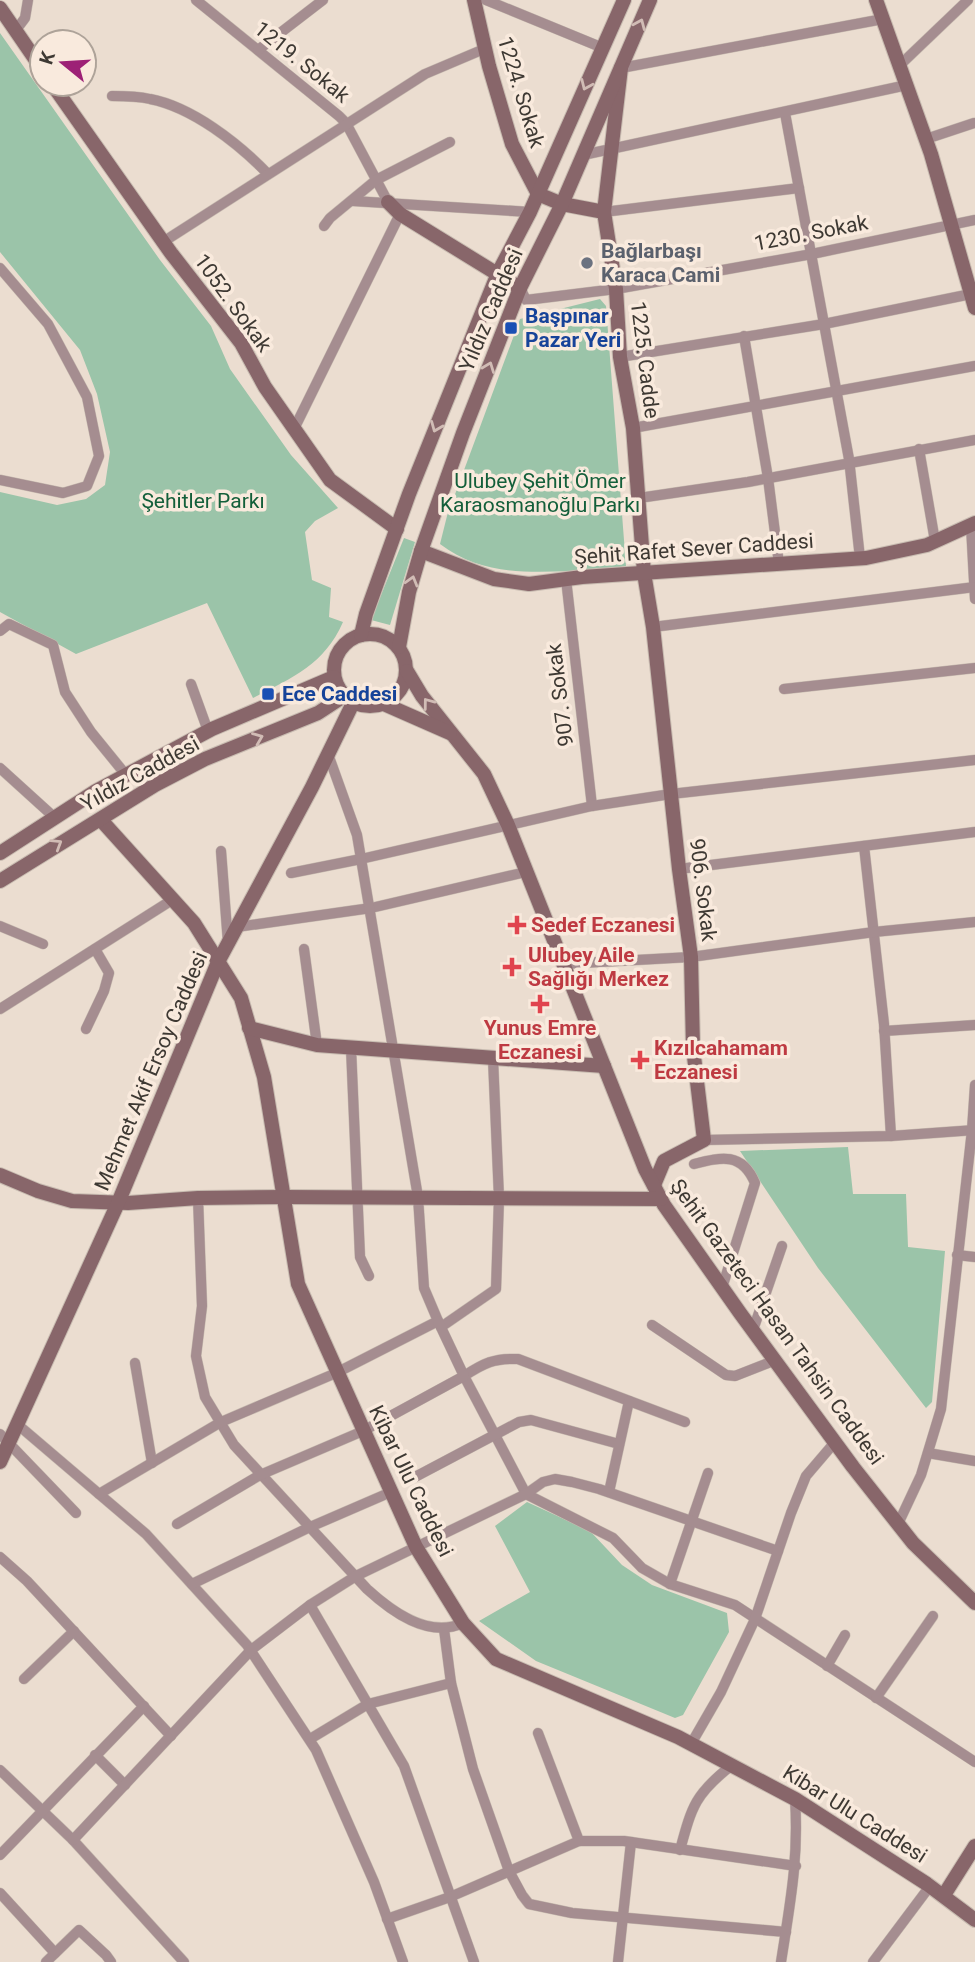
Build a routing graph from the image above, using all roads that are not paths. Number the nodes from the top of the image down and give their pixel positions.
1 (28, 0) edge
2 (196, 0) edge
3 (323, 0) edge
4 (474, 0) edge
5 (486, 0) edge
6 (624, 0) edge
7 (650, 0) edge
8 (876, 0) edge
9 (968, 0) edge
10 (0, 8) edge
11 (883, 19) junction
12 (16, 30) junction
13 (28, 48) edge
14 (603, 48) junction
15 (484, 49) junction
16 (257, 50) junction
17 (900, 65) junction
18 (621, 68) junction
19 (907, 85) junction
20 (112, 96) dead end
21 (62, 98) edge
22 (785, 113) junction
23 (346, 123) junction
24 (974, 123) edge
25 (926, 139) junction
26 (450, 142) dead end
27 (612, 149) junction
28 (583, 155) junction
29 (268, 174) junction
30 (376, 180) junction
31 (799, 188) junction
32 (538, 194) junction
33 (353, 201) junction
34 (388, 202) junction
35 (562, 204) junction
36 (530, 212) junction
37 (604, 212) junction
38 (400, 214) junction
39 (975, 220) edge
40 (951, 224) junction
41 (324, 226) dead end
42 (163, 242) junction
43 (812, 254) junction
44 (0, 268) edge
45 (498, 273) junction
46 (520, 288) junction
47 (616, 289) junction
48 (973, 301) edge
49 (824, 324) junction
50 (744, 336) junction
51 (620, 357) junction
52 (975, 366) edge
53 (837, 392) junction
54 (757, 406) junction
55 (633, 428) junction
56 (294, 429) junction
57 (975, 440) edge
58 (919, 449) junction
59 (849, 463) junction
60 (768, 478) junction
61 (0, 480) edge
62 (639, 498) junction
63 (973, 524) edge
64 (397, 529) junction
65 (935, 541) junction
66 (421, 551) junction
67 (860, 558) junction
68 (779, 564) junction
69 (644, 573) junction
70 (566, 579) junction
71 (975, 587) edge
72 (975, 599) edge
73 (653, 627) junction
74 (0, 631) edge
75 (361, 635) junction
76 (399, 648) junction
77 (975, 668) edge
78 (407, 671) junction
79 (334, 677) junction
80 (191, 684) dead end
81 (784, 689) dead end
82 (348, 699) junction
83 (384, 704) junction
84 (208, 731) junction
85 (452, 733) junction
86 (328, 754) junction
87 (975, 760) edge
88 (0, 768) edge
89 (126, 775) junction
90 (671, 794) junction
91 (592, 806) junction
92 (54, 817) junction
93 (100, 820) junction
94 (508, 825) junction
95 (975, 832) edge
96 (4, 846) edge
97 (864, 846) junction
98 (220, 851) dead end
99 (362, 859) junction
100 (679, 869) junction
101 (526, 872) junction
102 (291, 873) dead end
103 (0, 881) edge
104 (172, 900) junction
105 (371, 908) junction
106 (975, 922) edge
107 (0, 926) edge
108 (237, 927) junction
109 (874, 932) junction
110 (228, 943) junction
111 (43, 944) dead end
112 (95, 949) junction
113 (304, 949) dead end
114 (691, 957) junction
115 (218, 962) junction
116 (563, 964) junction
117 (0, 1009) edge
118 (975, 1025) edge
119 (249, 1028) junction
120 (86, 1029) dead end
121 (884, 1031) junction
122 (317, 1045) junction
123 (351, 1048) junction
124 (392, 1051) junction
125 (493, 1059) junction
126 (604, 1066) junction
127 (975, 1085) edge
128 (974, 1130) edge
129 (891, 1136) junction
130 (705, 1140) junction
131 (694, 1164) dead end
132 (0, 1175) edge
133 (657, 1192) junction
134 (285, 1197) junction
135 (358, 1197) junction
136 (418, 1197) junction
137 (198, 1198) junction
138 (499, 1198) junction
139 (118, 1203) junction
140 (782, 1246) dead end
141 (957, 1255) junction
142 (975, 1256) edge
143 (369, 1276) dead end
144 (722, 1288) junction
145 (440, 1324) junction
146 (652, 1325) dead end
147 (753, 1330) junction
148 (776, 1360) junction
149 (135, 1363) dead end
150 (336, 1373) junction
151 (464, 1376) junction
152 (628, 1401) junction
153 (221, 1422) junction
154 (685, 1422) dead end
155 (17, 1424) junction
156 (363, 1431) junction
157 (494, 1434) junction
158 (4, 1439) edge
159 (835, 1442) junction
160 (619, 1444) junction
161 (928, 1453) junction
162 (975, 1461) edge
163 (0, 1462) edge
164 (152, 1463) junction
165 (708, 1474) dead end
166 (260, 1475) junction
167 (415, 1477) dead end
168 (391, 1492) junction
169 (609, 1492) junction
170 (99, 1494) junction
171 (526, 1494) junction
172 (76, 1513) dead end
173 (692, 1521) junction
174 (177, 1524) dead end
175 (898, 1524) junction
176 (310, 1527) junction
177 (416, 1547) junction
178 (778, 1551) junction
179 (0, 1557) edge
180 (356, 1576) junction
181 (192, 1584) junction
182 (670, 1584) junction
183 (975, 1603) edge
184 (310, 1605) junction
185 (933, 1616) dead end
186 (755, 1619) junction
187 (463, 1623) junction
188 (444, 1629) junction
189 (74, 1631) junction
190 (845, 1635) dead end
191 (251, 1650) junction
192 (827, 1666) junction
193 (24, 1679) dead end
194 (451, 1684) junction
195 (876, 1698) junction
196 (368, 1704) junction
197 (144, 1706) junction
198 (538, 1733) dead end
199 (172, 1736) junction
200 (310, 1739) junction
201 (691, 1744) junction
202 (95, 1755) junction
203 (975, 1762) edge
204 (732, 1765) junction
205 (0, 1770) edge
206 (125, 1785) junction
207 (795, 1799) junction
208 (42, 1810) junction
209 (73, 1840) junction
210 (579, 1841) junction
211 (631, 1842) junction
212 (975, 1846) edge
213 (680, 1850) junction
214 (0, 1855) edge
215 (796, 1866) junction
216 (509, 1871) junction
217 (930, 1886) junction
218 (0, 1893) edge
219 (944, 1895) junction
220 (450, 1897) junction
221 (622, 1917) junction
222 (387, 1919) junction
223 (975, 1920) edge
224 (786, 1932) junction
225 (55, 1953) junction
226 (46, 1962) edge
227 (111, 1962) edge
228 (184, 1962) edge
229 (403, 1962) edge
230 (474, 1962) edge
231 (618, 1962) edge
232 (781, 1962) edge
233 (873, 1962) edge

1 - 12 street
2 - 16 street, 1219. Sokak
3 - 16 street
4 - 15 street, 1224. Sokak
5 - 14 street
6 - 14 street, Yıldız Caddesi
18 -> 7 street, Yıldız Caddesi
8 - 11 street
9 - 17 street
10 - 12 street
11 - 17 street
11 - 18 street
12 - 13 street
14 -> 32 street, Yıldız Caddesi
15 - 23 street
15 - 32 street, 1224. Sokak
16 - 23 street, 1219. Sokak
17 - 19 street
18 - 27 street, 1225. Cadde
18 - 28 street, Yıldız Caddesi
19 - 22 street
19 - 25 street
20 - 29 street
21 - 42 street, 1052. Sokak
22 - 27 street
22 - 31 street
23 - 29 street
23 - 30 street, 1219. Sokak
24 - 25 street
25 - 40 street
26 - 30 street
27 - 28 street
27 - 37 street, 1225. Cadde
28 - 35 street, Yıldız Caddesi
29 - 42 street
30 - 33 street
30 - 34 street, 1219. Sokak
31 - 37 street
31 - 43 street
32 - 35 street
32 - 36 street, Yıldız Caddesi
33 - 34 street
33 - 41 street
34 - 36 street
34 - 38 street
35 - 37 street
35 - 46 street, Yıldız Caddesi
36 - 45 street, Yıldız Caddesi
37 - 47 street, 1225. Cadde
38 - 45 street
38 - 56 street
39 - 40 street, 1230. Sokak
40 - 43 street, 1230. Sokak
40 - 48 street
42 - 56 street, 1052. Sokak
43 - 47 street, 1230. Sokak
43 - 49 street
44 - 61 street
45 - 46 street
45 -> 64 street, Yıldız Caddesi
46 - 47 street, 1230. Sokak
66 -> 46 street, Yıldız Caddesi
47 - 51 street, 1225. Cadde
48 - 49 street
49 - 50 street
49 - 53 street
50 - 51 street
50 - 54 street
51 - 55 street, 1225. Cadde
52 - 53 street
53 - 54 street
53 - 59 street
54 - 55 street
54 - 60 street
55 - 62 street, 1225. Cadde
56 - 64 street, 1052. Sokak
57 - 58 street
58 - 59 street
58 - 65 street
59 - 60 street
59 - 67 street
60 - 62 street
60 - 68 street
62 - 69 street, 1225. Cadde
63 - 65 street, Şehit Rafet Sever Caddesi
63 - 71 street
64 - 75 street, Yıldız Caddesi
65 - 67 street, Şehit Rafet Sever Caddesi
66 - 70 street, Şehit Rafet Sever Caddesi
76 -> 66 street, Yıldız Caddesi
67 - 68 street, Şehit Rafet Sever Caddesi
68 - 69 street, Şehit Rafet Sever Caddesi
69 - 70 street, Şehit Rafet Sever Caddesi
69 - 73 street, 906. Sokak
70 - 91 street, 907. Sokak
71 - 72 street
71 - 73 street
73 - 90 street, 906. Sokak
74 - 89 street
75 - 76 street
75 - 79 street
76 - 78 street, Yıldız Caddesi
77 - 81 street
78 - 83 street
85 -> 78 street, Şehit Gazeteci Hasan Tahsin Caddesi
79 - 82 street
79 - 84 street, Yıldız Caddesi
80 - 84 street
82 - 83 street
82 - 86 street, Mehmet Akif Ersoy Caddesi
93 -> 82 street, Yıldız Caddesi
83 - 85 street, Şehit Gazeteci Hasan Tahsin Caddesi
84 - 89 street, Yıldız Caddesi
85 - 94 street, Şehit Gazeteci Hasan Tahsin Caddesi
86 - 99 street
86 - 108 street, Mehmet Akif Ersoy Caddesi
87 - 90 street
88 - 92 street
89 - 92 street, Yıldız Caddesi
90 - 91 street
90 - 100 street, 906. Sokak
91 - 94 street
92 - 96 street, Yıldız Caddesi
103 -> 93 street, Yıldız Caddesi
93 - 104 street, Kibar Ulu Caddesi
94 - 99 street
94 - 101 street, Şehit Gazeteci Hasan Tahsin Caddesi
95 - 97 street
97 - 100 street
97 - 109 street
98 - 110 street
99 - 102 street
99 - 105 street
100 - 114 street, 906. Sokak
101 - 105 street
101 - 116 street, Şehit Gazeteci Hasan Tahsin Caddesi
104 - 112 street
104 - 115 street, Kibar Ulu Caddesi
105 - 108 street
105 - 124 street
106 - 109 street
107 - 111 street
108 - 110 street, Mehmet Akif Ersoy Caddesi
109 - 114 street
109 - 121 street
110 - 115 street, Mehmet Akif Ersoy Caddesi
112 - 117 street
112 - 120 street
113 - 122 street
114 - 116 street
114 - 130 street, 906. Sokak
115 - 119 street, Kibar Ulu Caddesi
115 - 139 street, Mehmet Akif Ersoy Caddesi
116 - 126 street, Şehit Gazeteci Hasan Tahsin Caddesi
118 - 121 street
119 - 122 street
119 - 134 street, Kibar Ulu Caddesi
121 - 129 street
122 - 123 street
123 - 124 street
123 - 135 street
124 - 125 street
124 - 136 street
125 - 126 street
125 - 138 street
126 - 133 street, Şehit Gazeteci Hasan Tahsin Caddesi
127 - 128 street
128 - 129 street
128 - 141 street
129 - 130 street
130 - 133 street
131 - 144 street
132 - 139 street
133 - 138 street
133 - 144 street, Şehit Gazeteci Hasan Tahsin Caddesi
134 - 135 street
134 - 137 street
134 - 150 street, Kibar Ulu Caddesi
135 - 136 street
135 - 143 street
136 - 138 street
136 - 145 street
137 - 139 street
137 - 153 street
138 - 145 street
139 - 155 street, Mehmet Akif Ersoy Caddesi
140 - 147 street
141 - 142 street
141 - 161 street
144 - 147 street, Şehit Gazeteci Hasan Tahsin Caddesi
145 - 150 street
145 - 151 street
146 - 148 street
147 - 148 street, Şehit Gazeteci Hasan Tahsin Caddesi
148 - 159 street, Şehit Gazeteci Hasan Tahsin Caddesi
149 - 164 street
150 - 153 street
150 - 156 street, Kibar Ulu Caddesi
151 - 152 street
151 - 156 street
151 - 157 street
152 - 154 street
152 - 160 street
153 - 164 street
153 - 166 street
155 - 158 street, Mehmet Akif Ersoy Caddesi
155 - 170 street
156 - 166 street
156 - 168 street, Kibar Ulu Caddesi
157 - 160 street
157 - 167 street
157 - 171 street
158 - 163 street, Mehmet Akif Ersoy Caddesi
158 - 172 street
159 - 175 street, Şehit Gazeteci Hasan Tahsin Caddesi
159 - 178 street
160 - 169 street
161 - 162 street
161 - 175 street
164 - 170 street
165 - 173 street
166 - 174 street
166 - 176 street
168 - 176 street
168 - 177 street, Kibar Ulu Caddesi
169 - 171 street
169 - 173 street
170 - 181 street
171 - 177 street
171 - 182 street
173 - 178 street
173 - 182 street
175 - 183 street, Şehit Gazeteci Hasan Tahsin Caddesi
176 - 180 street
176 - 181 street
177 - 180 street
177 - 187 street, Kibar Ulu Caddesi
178 - 186 street
179 - 189 street
180 - 184 street
180 - 188 street
181 - 191 street
182 - 186 street
184 - 191 street
184 - 196 street
185 - 195 street
186 - 192 street
186 - 201 street
187 - 188 street
187 - 201 street, Kibar Ulu Caddesi
188 - 194 street
189 - 193 street
189 - 197 street
190 - 192 street
191 - 199 street
191 - 200 street
192 - 195 street
194 - 196 street
194 - 216 street
195 - 203 street
196 - 200 street
196 - 220 street
197 - 199 street
197 - 202 street
198 - 210 street
199 - 206 street
200 - 222 street
201 - 204 street, Kibar Ulu Caddesi
202 - 206 street
202 - 208 street
204 - 207 street, Kibar Ulu Caddesi
204 - 213 street
205 - 208 street
206 - 209 street
207 - 215 street
207 - 217 street, Kibar Ulu Caddesi
208 - 209 street
208 - 214 street
209 - 228 street
210 - 211 street
210 - 216 street
211 - 213 street
211 - 221 street
212 - 219 street
213 - 215 street
215 - 224 street
216 - 220 street
216 - 221 street
217 - 219 street, Kibar Ulu Caddesi
217 - 233 street
218 - 225 street
219 - 223 street, Kibar Ulu Caddesi
220 - 222 street
220 - 230 street
221 - 224 street
221 - 231 street
222 - 229 street
224 - 232 street
225 - 226 street
225 - 227 street

